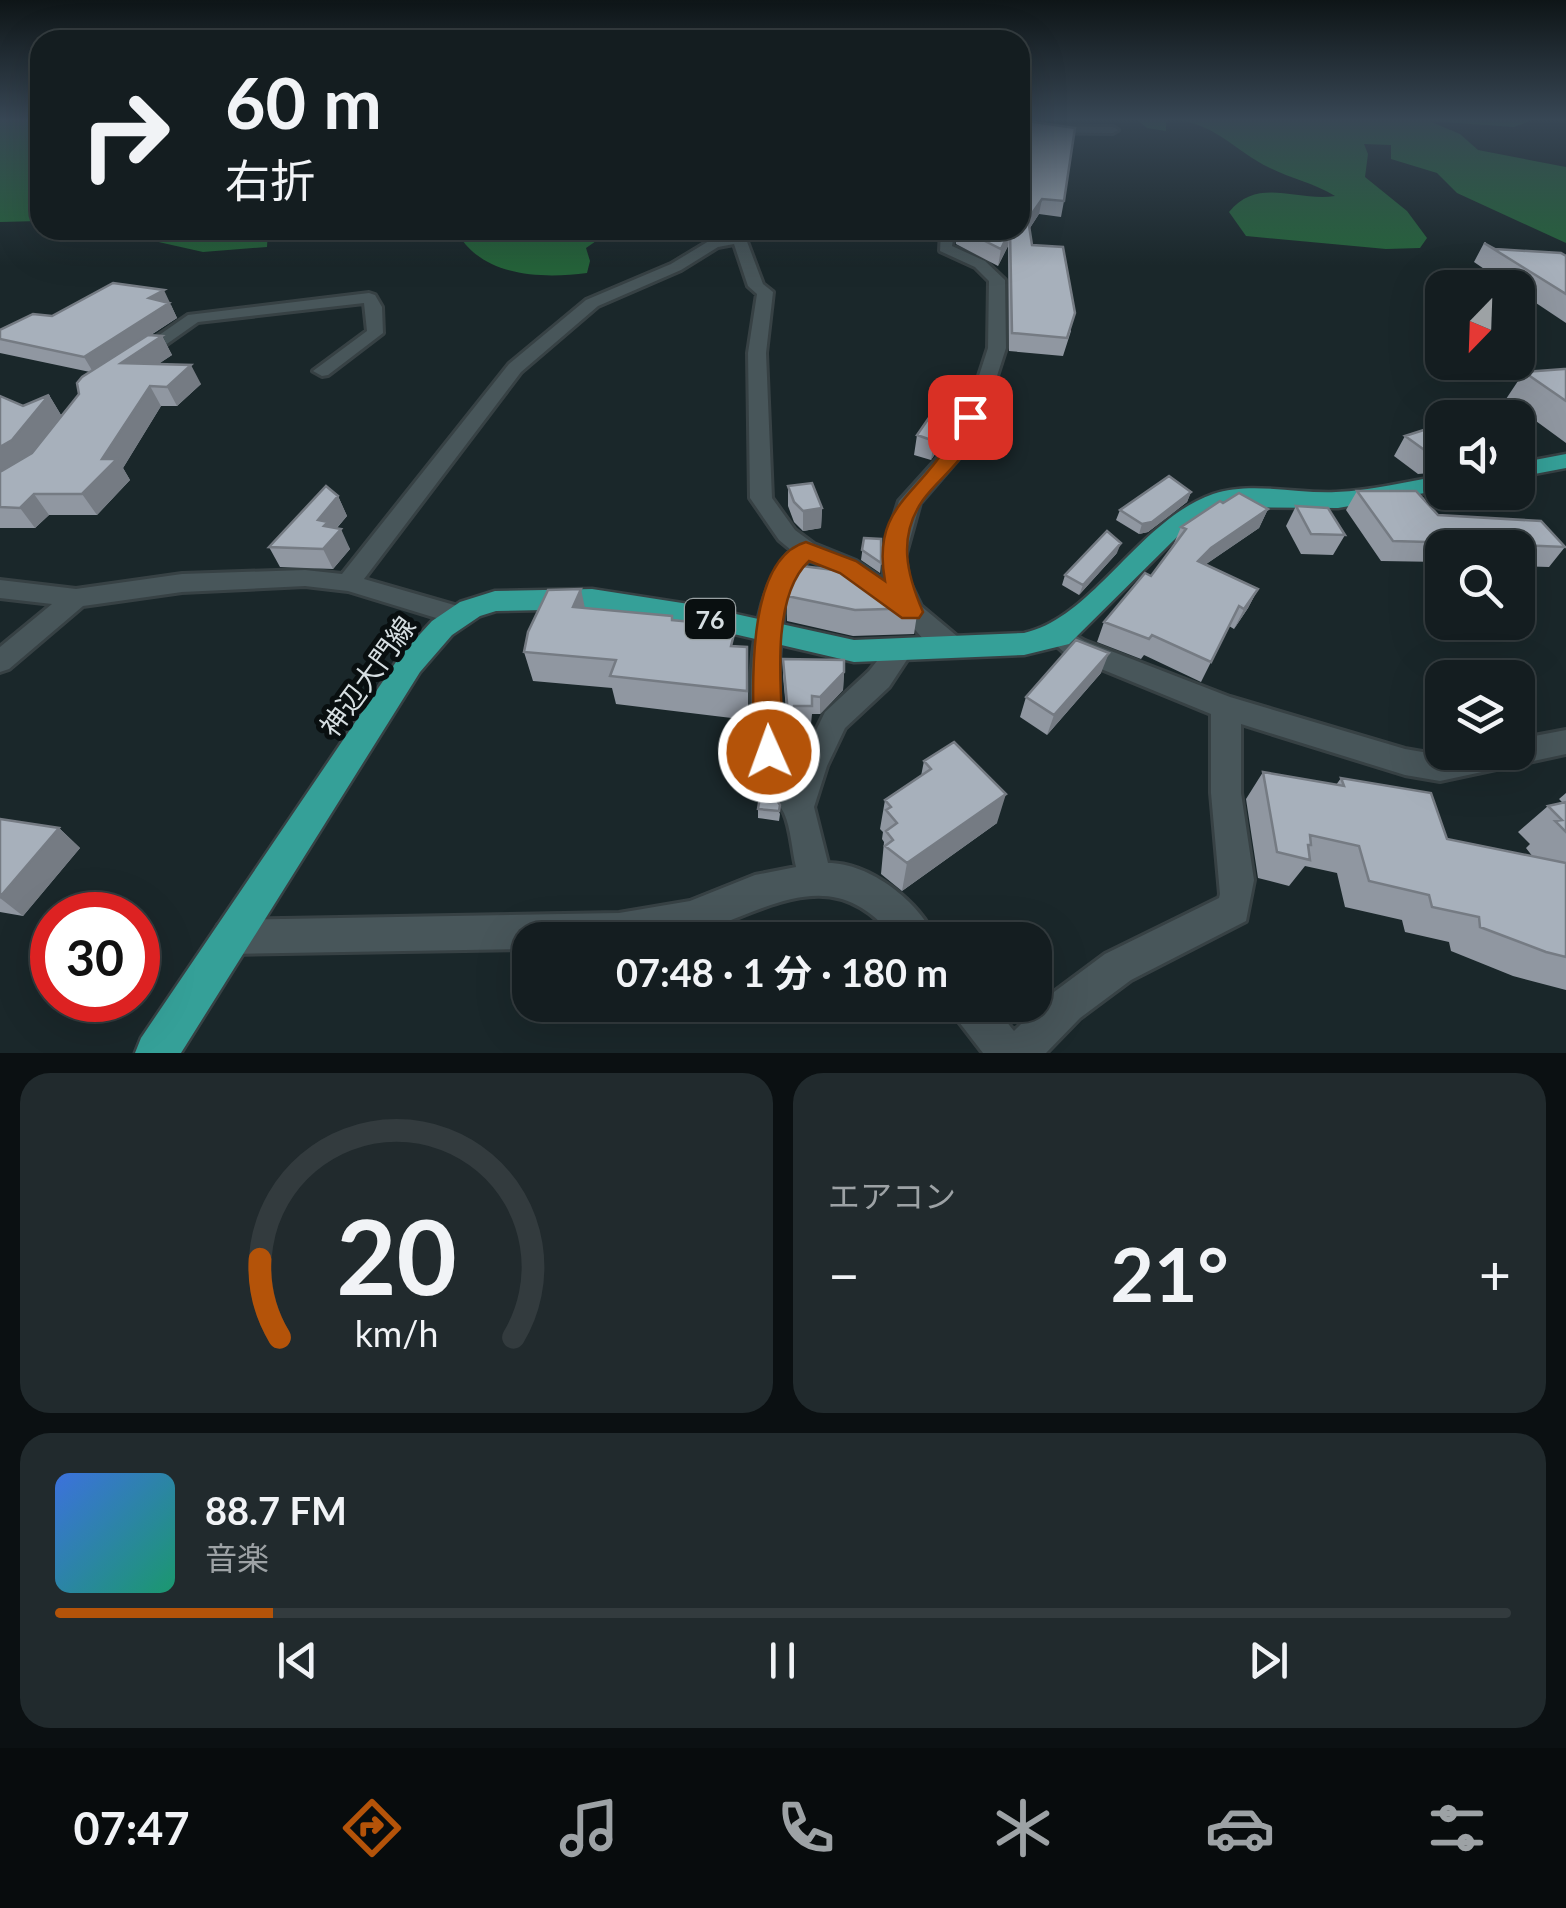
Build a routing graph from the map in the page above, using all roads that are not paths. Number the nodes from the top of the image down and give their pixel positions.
1 (725, 240) edge
2 (744, 240) edge
3 (946, 240) edge
4 (125, 366) edge
5 (322, 371) dead end
6 (1566, 461) edge
7 (1535, 467) edge
8 (1425, 486) edge
9 (806, 550) junction
10 (348, 582) junction
11 (0, 589) edge
12 (76, 598) junction
13 (910, 612) junction
14 (459, 616) junction
15 (772, 635) junction
16 (1059, 636) junction
17 (955, 648) junction
18 (901, 649) junction
19 (0, 662) edge
20 (1224, 707) junction
21 (1566, 742) edge
22 (798, 807) junction
23 (815, 879) junction
24 (904, 922) edge
25 (230, 937) junction
26 (982, 1022) edge
27 (156, 1053) edge
28 (1007, 1053) edge
29 (1019, 1053) edge

1 - 10 street
2 - 9 street
3 - 13 street
4 - 5 street
6 - 7 main road
8 - 16 main road
9 - 13 street
9 - 15 street
10 - 12 street
10 - 14 street
11 - 12 street
12 - 19 street
13 - 17 street
14 - 15 main road, 神辺大門線 / 76
14 - 25 main road, 神辺大門線 / 76
15 - 18 main road, 神辺大門線 / 76
15 - 22 street
16 - 17 main road, 神辺大門線 / 76
16 - 20 street
17 - 18 main road, 神辺大門線 / 76
18 - 22 street
20 - 21 street
20 - 29 street
22 - 23 street
23 - 24 street
23 - 25 street
25 - 27 main road, 神辺大門線 / 76
26 - 28 street

